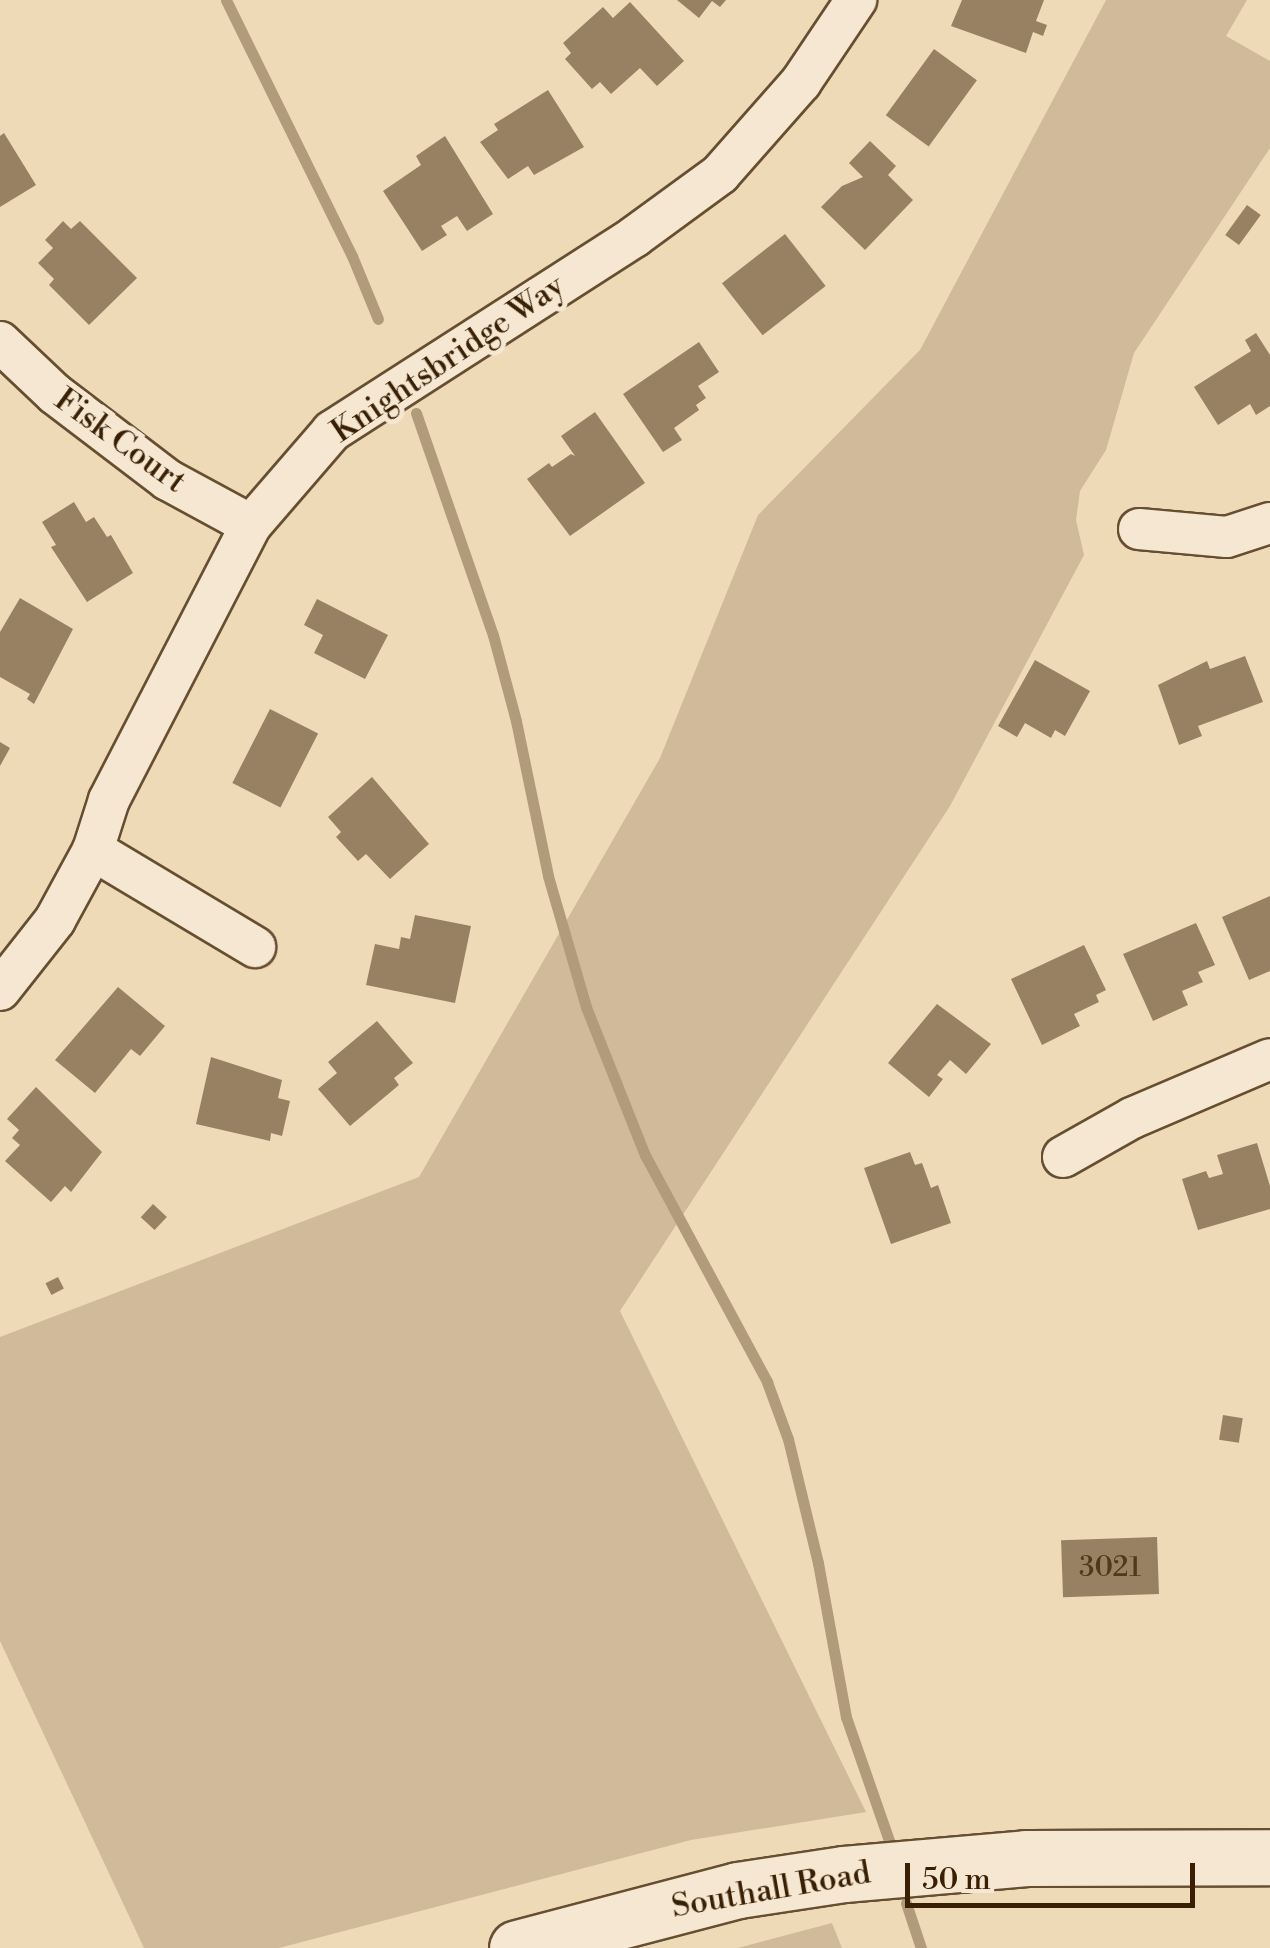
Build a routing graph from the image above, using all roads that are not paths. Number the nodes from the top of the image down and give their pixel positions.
1 (856, 0) edge
2 (0, 342) edge
3 (1270, 523) edge
4 (251, 525) junction
5 (1139, 529) dead end
6 (93, 850) junction
7 (255, 947) dead end
8 (0, 990) edge
9 (1270, 1059) edge
10 (1063, 1157) dead end
11 (1270, 1858) edge
12 (517, 1948) edge

1 - 4 street, Knightsbridge Way
2 - 4 street, Fisk Court
3 - 5 street
4 - 6 street, Knightsbridge Way
6 - 7 street
6 - 8 street, Knightsbridge Way
9 - 10 street
11 - 12 street, Southall Road

